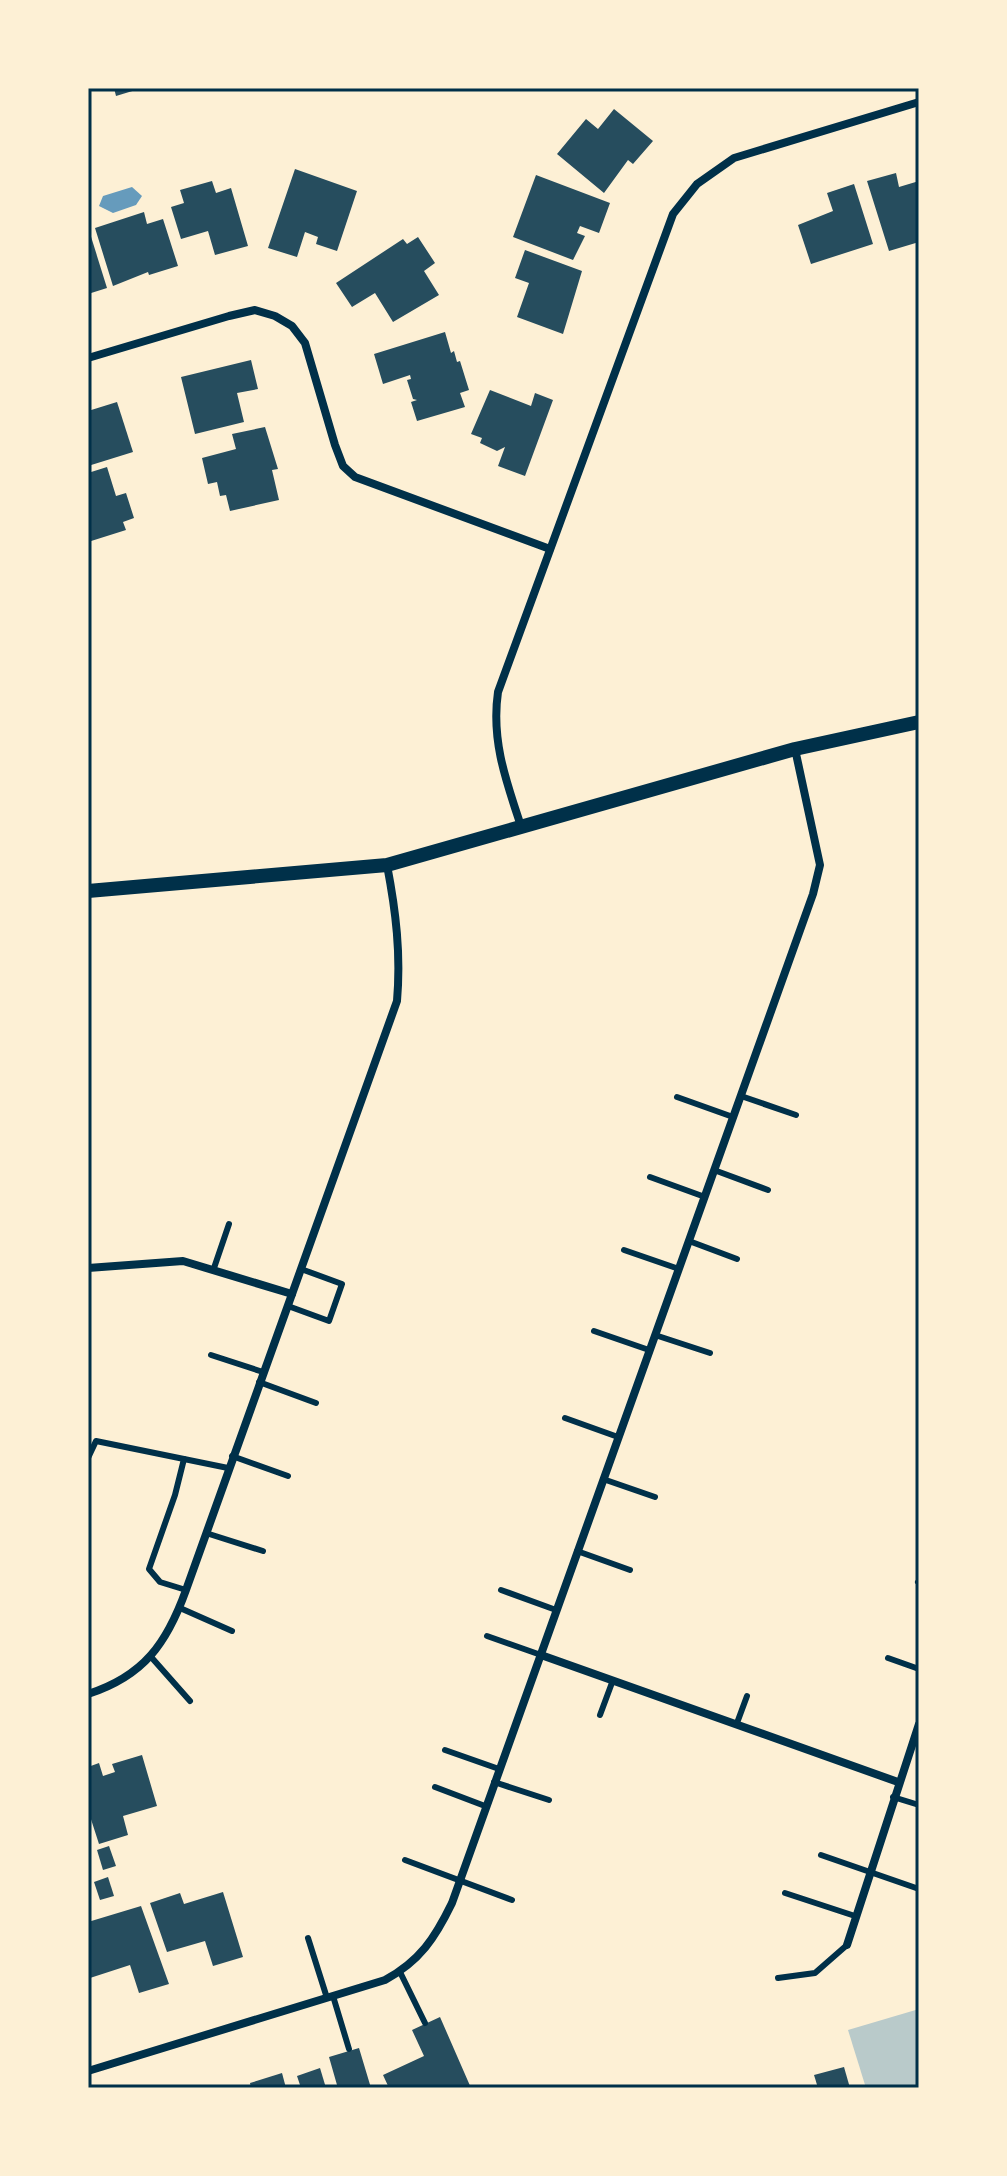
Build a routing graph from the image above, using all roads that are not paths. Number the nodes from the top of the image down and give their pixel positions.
1 (919, 102) edge
2 (88, 358) edge
3 (550, 549) junction
4 (919, 722) edge
5 (795, 749) junction
6 (521, 826) junction
7 (387, 865) junction
8 (88, 891) edge
9 (741, 1096) junction
10 (677, 1097) dead end
11 (796, 1115) dead end
12 (733, 1117) junction
13 (714, 1170) junction
14 (650, 1177) dead end
15 (768, 1190) dead end
16 (705, 1197) junction
17 (229, 1224) dead end
18 (689, 1241) junction
19 (624, 1250) dead end
20 (737, 1259) dead end
21 (88, 1268) edge
22 (214, 1268) junction
23 (301, 1269) junction
24 (679, 1269) junction
25 (292, 1294) junction
26 (288, 1306) junction
27 (594, 1331) dead end
28 (655, 1335) junction
29 (649, 1350) junction
30 (710, 1353) dead end
31 (211, 1355) dead end
32 (263, 1372) junction
33 (259, 1382) junction
34 (316, 1403) dead end
35 (565, 1418) dead end
36 (618, 1437) junction
37 (232, 1456) junction
38 (88, 1458) edge
39 (184, 1459) junction
40 (228, 1468) junction
41 (288, 1476) dead end
42 (603, 1479) junction
43 (655, 1497) dead end
44 (205, 1533) junction
45 (263, 1551) dead end
46 (577, 1551) junction
47 (630, 1570) dead end
48 (186, 1590) junction
49 (501, 1590) dead end
50 (180, 1608) junction
51 (556, 1610) junction
52 (232, 1631) dead end
53 (487, 1636) dead end
54 (541, 1655) junction
55 (152, 1658) junction
56 (888, 1658) dead end
57 (919, 1669) edge
58 (613, 1680) junction
59 (88, 1694) edge
60 (747, 1696) dead end
61 (190, 1701) dead end
62 (600, 1715) dead end
63 (737, 1723) junction
64 (919, 1724) edge
65 (445, 1750) dead end
66 (499, 1769) junction
67 (494, 1782) junction
68 (898, 1782) junction
69 (435, 1787) dead end
70 (893, 1797) junction
71 (549, 1800) dead end
72 (919, 1805) edge
73 (485, 1806) junction
74 (821, 1855) dead end
75 (405, 1860) dead end
76 (869, 1871) junction
77 (459, 1880) junction
78 (919, 1889) edge
79 (785, 1893) dead end
80 (512, 1900) dead end
81 (855, 1916) junction
82 (308, 1938) dead end
83 (847, 1945) joint
84 (400, 1972) junction
85 (778, 1978) dead end
86 (330, 1997) junction
87 (425, 2023) dead end
88 (349, 2049) dead end
89 (88, 2071) edge

1 - 3 street
2 - 3 street
3 - 6 street
4 - 5 street
5 - 6 street
5 - 9 street
6 - 7 street
7 - 8 street
7 - 23 street
9 - 11 lane
9 - 12 street
10 - 12 lane
12 - 13 street
13 - 15 lane
13 - 16 street
14 - 16 lane
16 - 18 street
17 - 22 lane
18 - 20 lane
18 - 24 street
19 - 24 lane
21 - 22 street
22 - 25 street
23 - 25 street
23 - 26 lane
24 - 28 street
25 - 26 street
26 - 32 street
27 - 29 lane
28 - 29 street
28 - 30 lane
29 - 36 street
31 - 32 lane
32 - 33 street
33 - 34 lane
33 - 37 street
35 - 36 lane
36 - 42 street
37 - 40 street
37 - 41 lane
38 - 39 lane
39 - 40 lane
39 - 48 lane
40 - 44 street
42 - 43 lane
42 - 46 street
44 - 45 lane
44 - 48 street
46 - 47 lane
46 - 51 street
48 - 50 street
49 - 51 lane
50 - 52 lane
50 - 55 street
51 - 54 street
53 - 54 lane
54 - 58 street
54 - 66 street
55 - 59 street
55 - 61 lane
56 - 57 lane
58 - 62 lane
58 - 63 street
60 - 63 lane
63 - 68 street
64 - 68 street
65 - 66 lane
66 - 67 street
67 - 71 lane
67 - 73 street
68 - 70 street
69 - 73 lane
70 - 72 lane
70 - 76 street
73 - 77 street
74 - 76 lane
75 - 77 lane
76 - 78 lane
76 - 81 street
77 - 80 lane
77 - 84 street
79 - 81 lane
81 - 83 street
82 - 86 lane
83 - 85 lane
84 - 86 street
84 - 87 lane
86 - 88 lane
86 - 89 street

